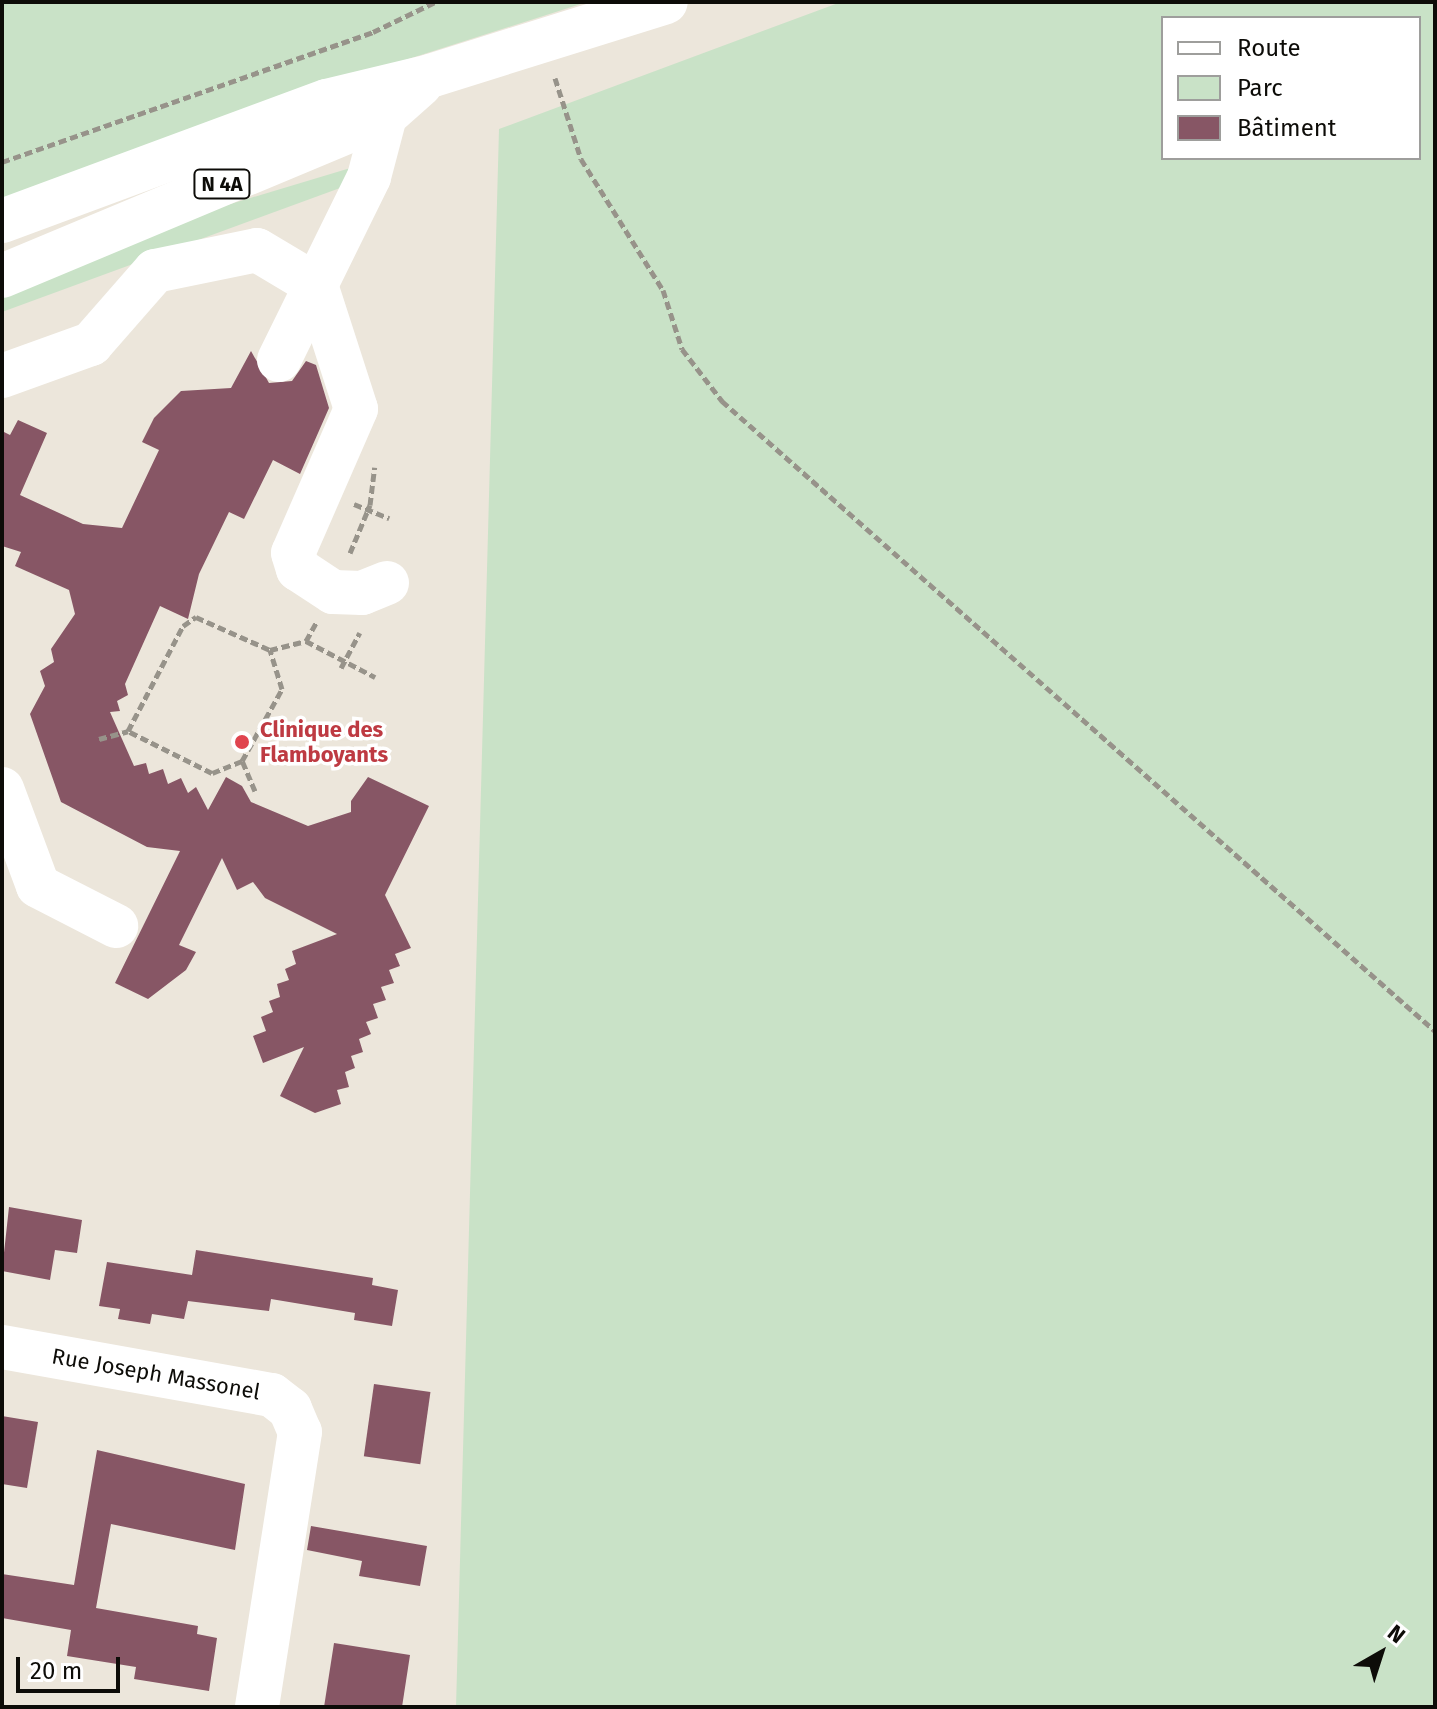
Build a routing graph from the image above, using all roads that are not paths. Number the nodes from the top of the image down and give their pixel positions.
1 (666, 2) edge
2 (430, 76) junction
3 (385, 116) junction
4 (2, 221) edge
5 (2, 276) edge
6 (316, 285) junction
7 (279, 360) dead end
8 (2, 376) edge
9 (387, 583) dead end
10 (2, 789) edge
11 (116, 926) dead end
12 (2, 1347) edge
13 (257, 1707) edge

1 - 2 main road, N 4A
2 - 3 main road, N 4A
2 - 4 main road, N 4A
3 - 5 main road, N 4A
3 - 6 main road
6 - 7 main road
6 - 8 main road
6 - 9 main road
10 - 11 main road
12 - 13 main road, Rue Joseph Massonel

